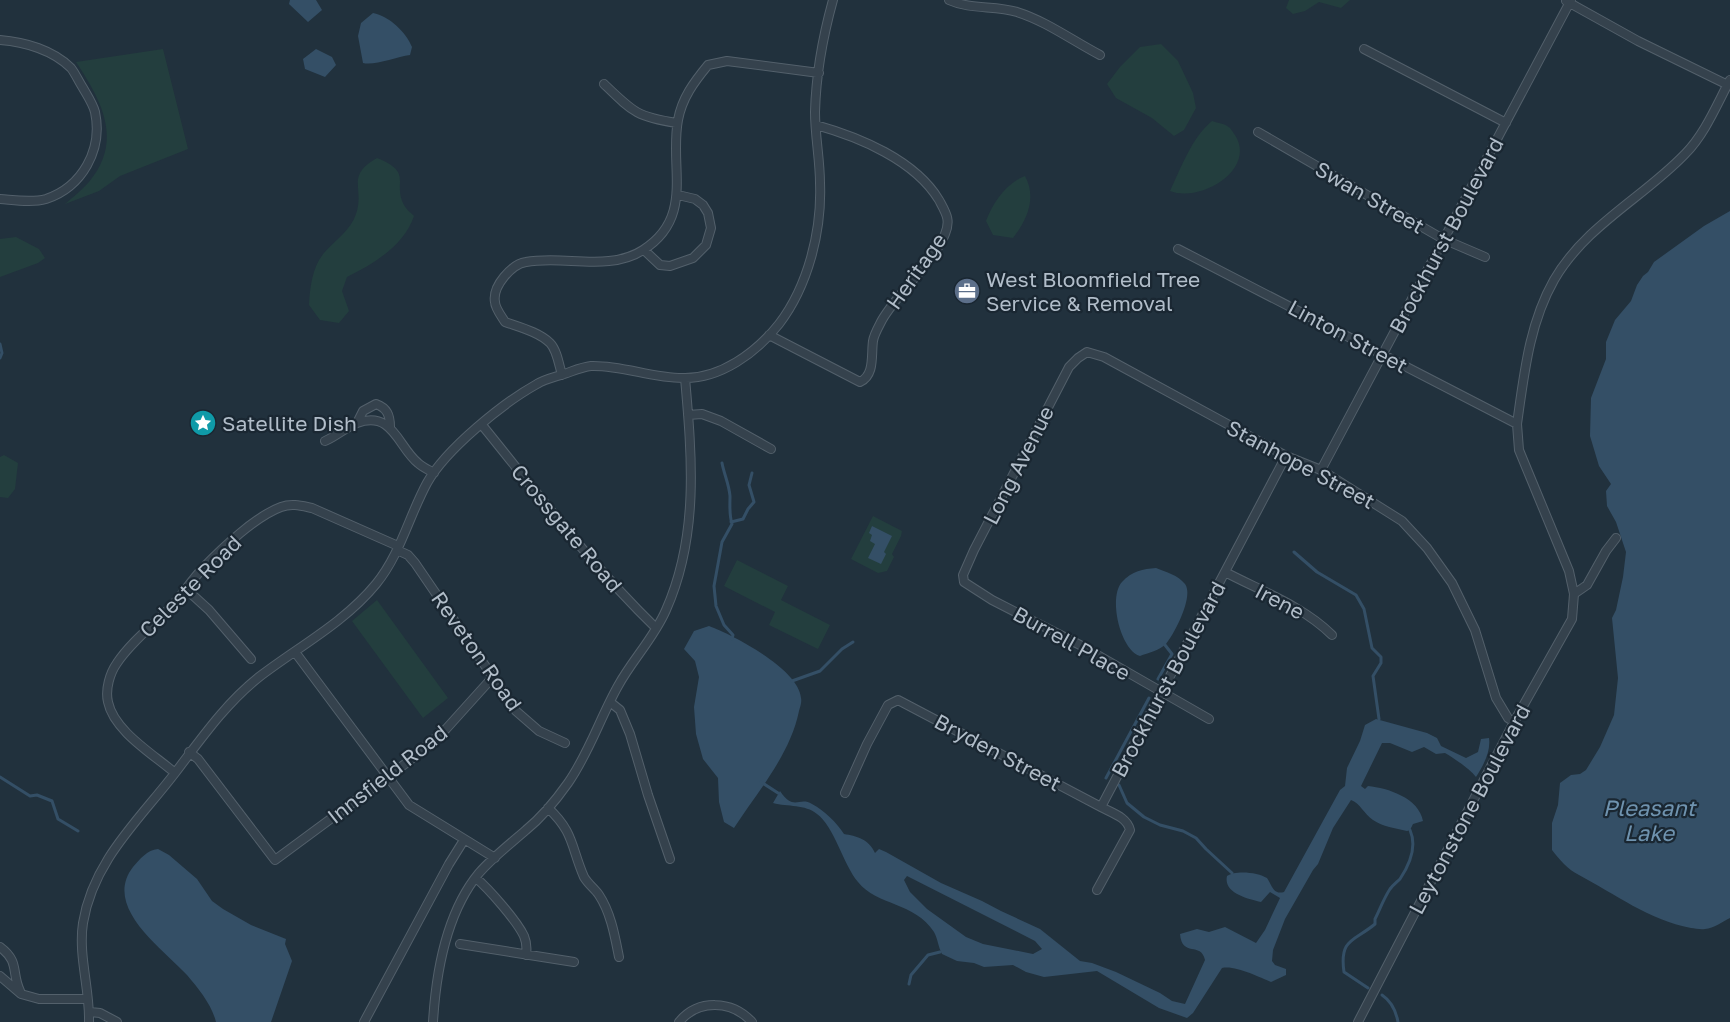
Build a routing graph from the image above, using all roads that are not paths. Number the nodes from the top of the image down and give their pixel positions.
1 (833, 0) edge
2 (949, 0) edge
3 (1568, 1) edge
4 (992, 4) edge
5 (0, 40) edge
6 (1364, 49) dead end
7 (1100, 55) dead end
8 (819, 73) junction
9 (1729, 82) edge
10 (604, 84) dead end
11 (677, 123) junction
12 (1506, 123) junction
13 (816, 125) junction
14 (1258, 132) dead end
15 (678, 195) junction
16 (0, 199) edge
17 (1443, 239) junction
18 (644, 249) junction
19 (1179, 249) dead end
20 (1485, 256) dead end
21 (769, 335) junction
22 (1087, 352) joint
23 (1383, 354) junction
24 (562, 375) junction
25 (685, 378) junction
26 (688, 415) junction
27 (357, 423) junction
28 (1517, 424) junction
29 (482, 425) junction
30 (390, 427) junction
31 (325, 441) dead end
32 (771, 449) dead end
33 (1286, 456) junction
34 (1321, 470) junction
35 (434, 473) junction
36 (1616, 538) dead end
37 (398, 548) junction
38 (1225, 572) junction
39 (967, 585) joint
40 (186, 589) junction
41 (1574, 594) junction
42 (656, 628) junction
43 (1332, 635) dead end
44 (295, 652) junction
45 (251, 659) dead end
46 (492, 678) junction
47 (1162, 693) junction
48 (610, 702) junction
49 (1209, 719) dead end
50 (1514, 722) junction
51 (566, 743) dead end
52 (189, 753) junction
53 (175, 773) junction
54 (387, 778) junction
55 (845, 793) dead end
56 (1101, 807) junction
57 (548, 808) junction
58 (464, 840) junction
59 (495, 858) junction
60 (670, 859) dead end
61 (476, 878) junction
62 (1097, 890) dead end
63 (460, 944) dead end
64 (0, 947) edge
65 (526, 955) junction
66 (619, 957) dead end
67 (573, 963) dead end
68 (0, 976) edge
69 (21, 994) junction
70 (87, 999) junction
71 (90, 1012) junction
72 (680, 1020) edge
73 (89, 1022) edge
74 (117, 1022) edge
75 (364, 1022) edge
76 (433, 1022) edge
77 (752, 1022) edge
78 (1358, 1022) edge

1 - 8 street
2 - 4 street
3 - 9 street
3 - 12 street, Brockhurst Boulevard
4 - 7 street
5 - 16 street
6 - 12 street
8 - 11 street
8 - 13 street
9 - 28 street, Leytonstone Boulevard
10 - 11 street
11 - 15 street
12 - 17 street, Brockhurst Boulevard
13 - 21 street
13 - 21 street, Heritage
14 - 17 street, Swan Street
15 - 18 street
15 - 18 street
17 - 20 street, Swan Street
17 - 23 street, Brockhurst Boulevard
18 - 24 street
19 - 23 street, Linton Street
21 - 25 street
22 - 33 street, Stanhope Street
22 - 39 street, Long Avenue
23 - 28 street, Linton Street
23 - 34 street, Brockhurst Boulevard
24 - 25 street
24 - 29 street
25 - 26 street
26 - 32 street
26 - 42 street
27 - 30 street
27 - 30 street
27 - 31 street
28 - 41 street, Leytonstone Boulevard
29 - 35 street
29 - 42 street, Crossgate Road
30 - 35 street
33 - 34 street, Stanhope Street
33 - 38 street, Brockhurst Boulevard
34 - 50 street, Stanhope Street
35 - 37 street
36 - 41 street
37 - 40 street, Celeste Road
37 - 44 street
37 - 46 street, Reveton Road
38 - 43 street, Irene
38 - 47 street, Brockhurst Boulevard
39 - 47 street, Burrell Place
40 - 45 street
40 - 53 street, Celeste Road
41 - 50 street, Leytonstone Boulevard
42 - 48 street
44 - 52 street
44 - 54 street
46 - 51 street, Reveton Road
46 - 54 street, Innsfield Road
47 - 49 street, Burrell Place
47 - 56 street, Brockhurst Boulevard
48 - 57 street
48 - 60 street
50 - 78 street, Leytonstone Boulevard
52 - 53 street
52 - 54 street, Innsfield Road
53 - 70 street
54 - 58 street
55 - 56 street, Bryden Street
56 - 62 street
57 - 59 street
57 - 66 street
58 - 59 street
58 - 75 street
59 - 61 street
61 - 65 street
61 - 76 street
63 - 65 street
64 - 69 street
65 - 67 street
68 - 69 street
69 - 70 street
70 - 71 street
71 - 73 street
71 - 74 street
72 - 77 street

